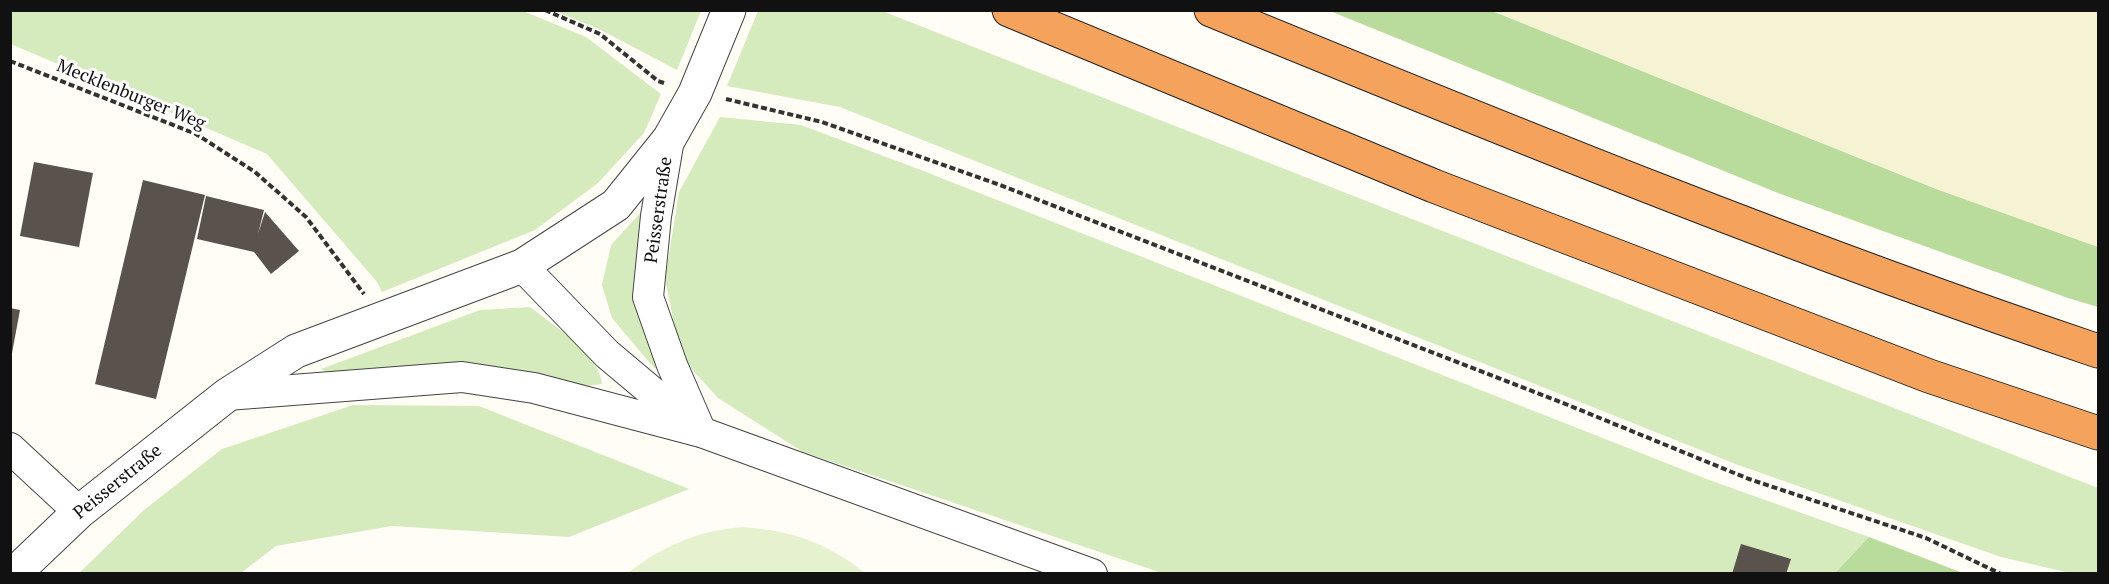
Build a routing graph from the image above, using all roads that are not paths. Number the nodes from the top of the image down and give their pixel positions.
1 (729, 10) edge
2 (1009, 10) edge
3 (1211, 10) edge
4 (669, 139) junction
5 (522, 266) junction
6 (2098, 351) edge
7 (227, 395) junction
8 (701, 432) junction
9 (2098, 433) edge
10 (10, 448) edge
11 (79, 512) junction
12 (14, 573) edge
13 (1092, 573) edge

1 - 4 street
2 - 9 highway
3 - 6 highway
4 - 5 street, Peisserstraße
4 - 8 street, Peisserstraße
5 - 7 street, Peisserstraße
5 - 8 street
7 - 8 street
7 - 11 street, Peisserstraße
8 - 13 street
10 - 11 street
11 - 12 street, Peisserstraße

